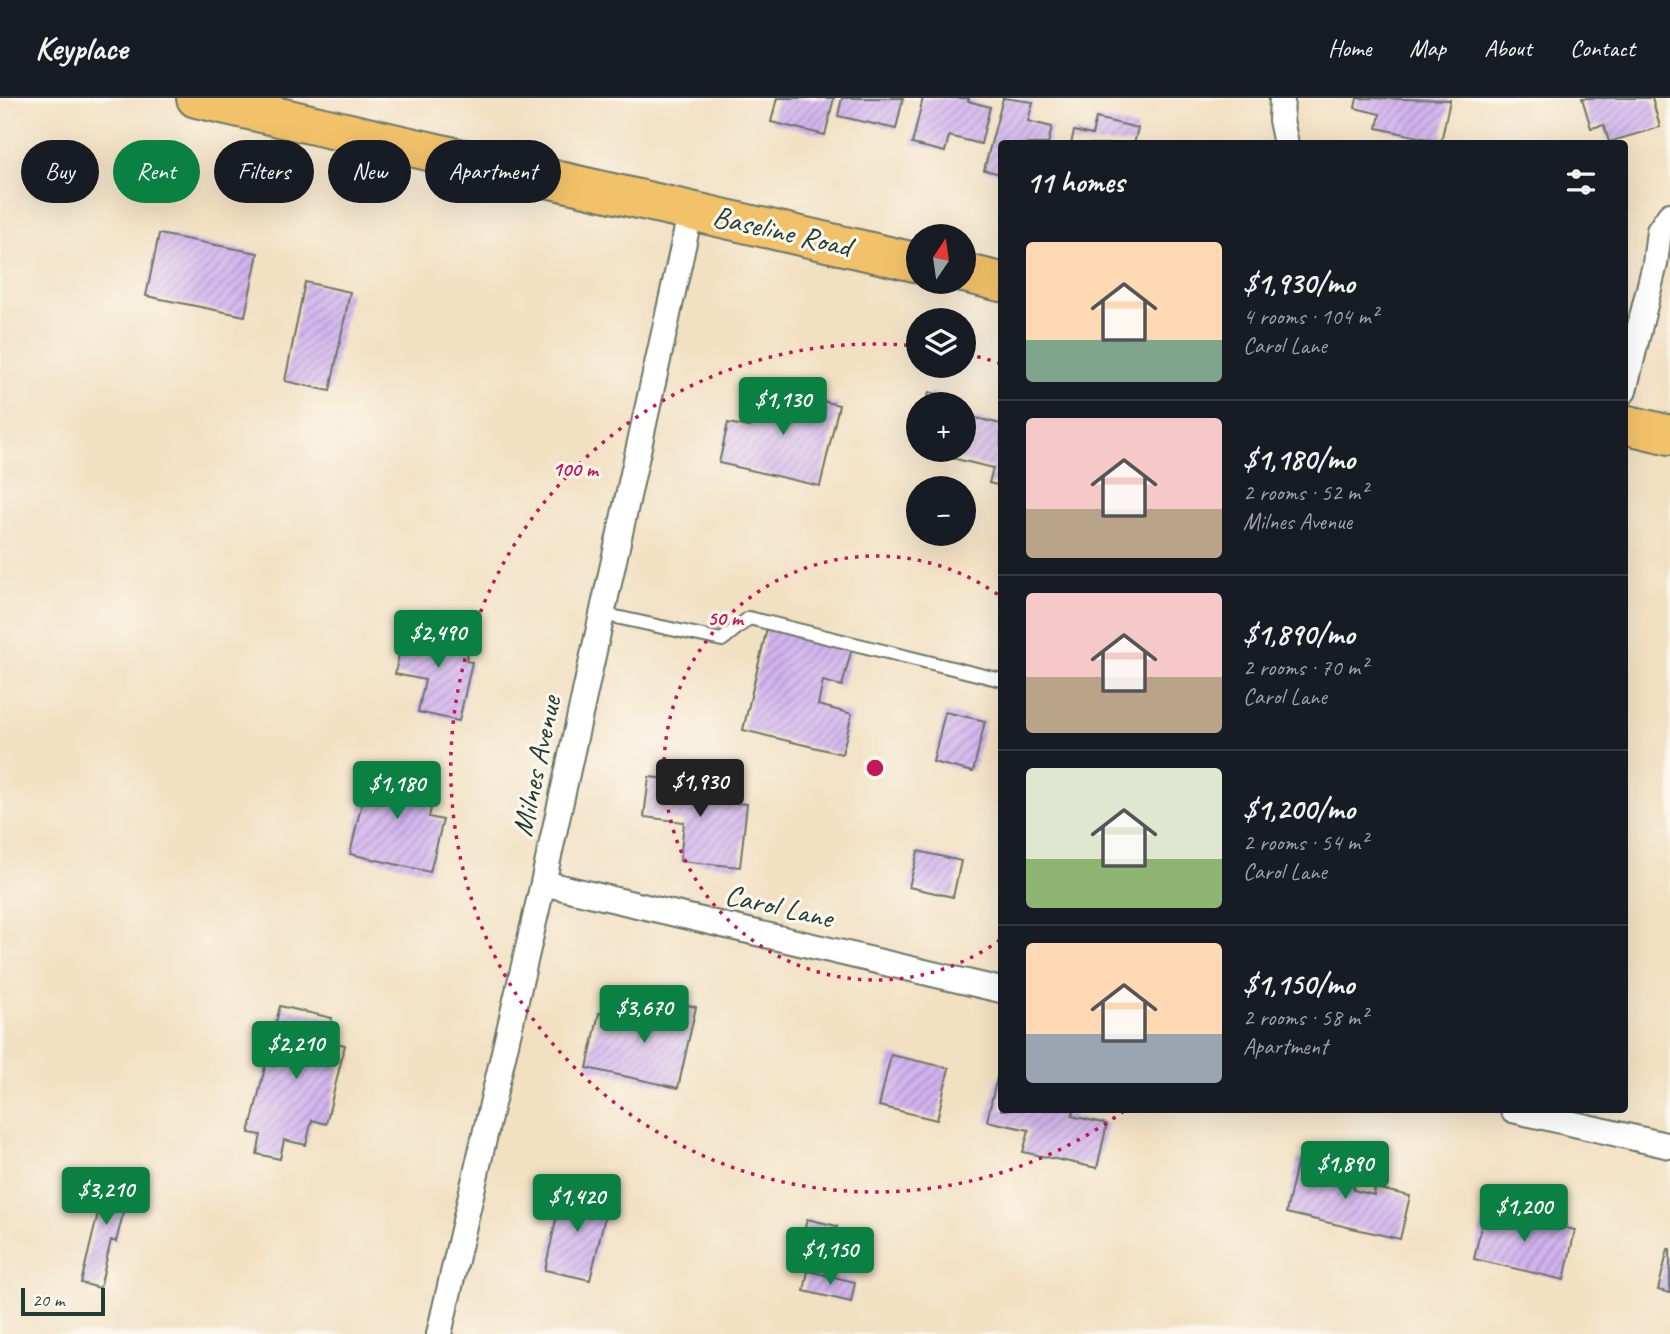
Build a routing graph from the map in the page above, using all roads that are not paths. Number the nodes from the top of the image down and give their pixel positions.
1 (196, 98) edge
2 (1276, 99) edge
3 (1285, 140) edge
4 (691, 210) junction
5 (1670, 215) edge
6 (906, 260) edge
7 (976, 276) edge
8 (998, 281) edge
9 (1628, 375) edge
10 (1628, 425) edge
11 (1670, 435) edge
12 (602, 614) junction
13 (998, 679) edge
14 (543, 883) junction
15 (998, 989) edge
16 (1526, 1113) edge
17 (1670, 1146) edge
18 (439, 1334) edge

1 - 4 main road, Baseline Road
2 - 3 street
4 - 6 main road, Baseline Road
4 - 12 street, Milnes Avenue
5 - 9 street
7 - 8 main road
10 - 11 main road
12 - 13 lane
12 - 14 street, Milnes Avenue
14 - 15 street, Carol Lane
14 - 18 street, Milnes Avenue
16 - 17 street

